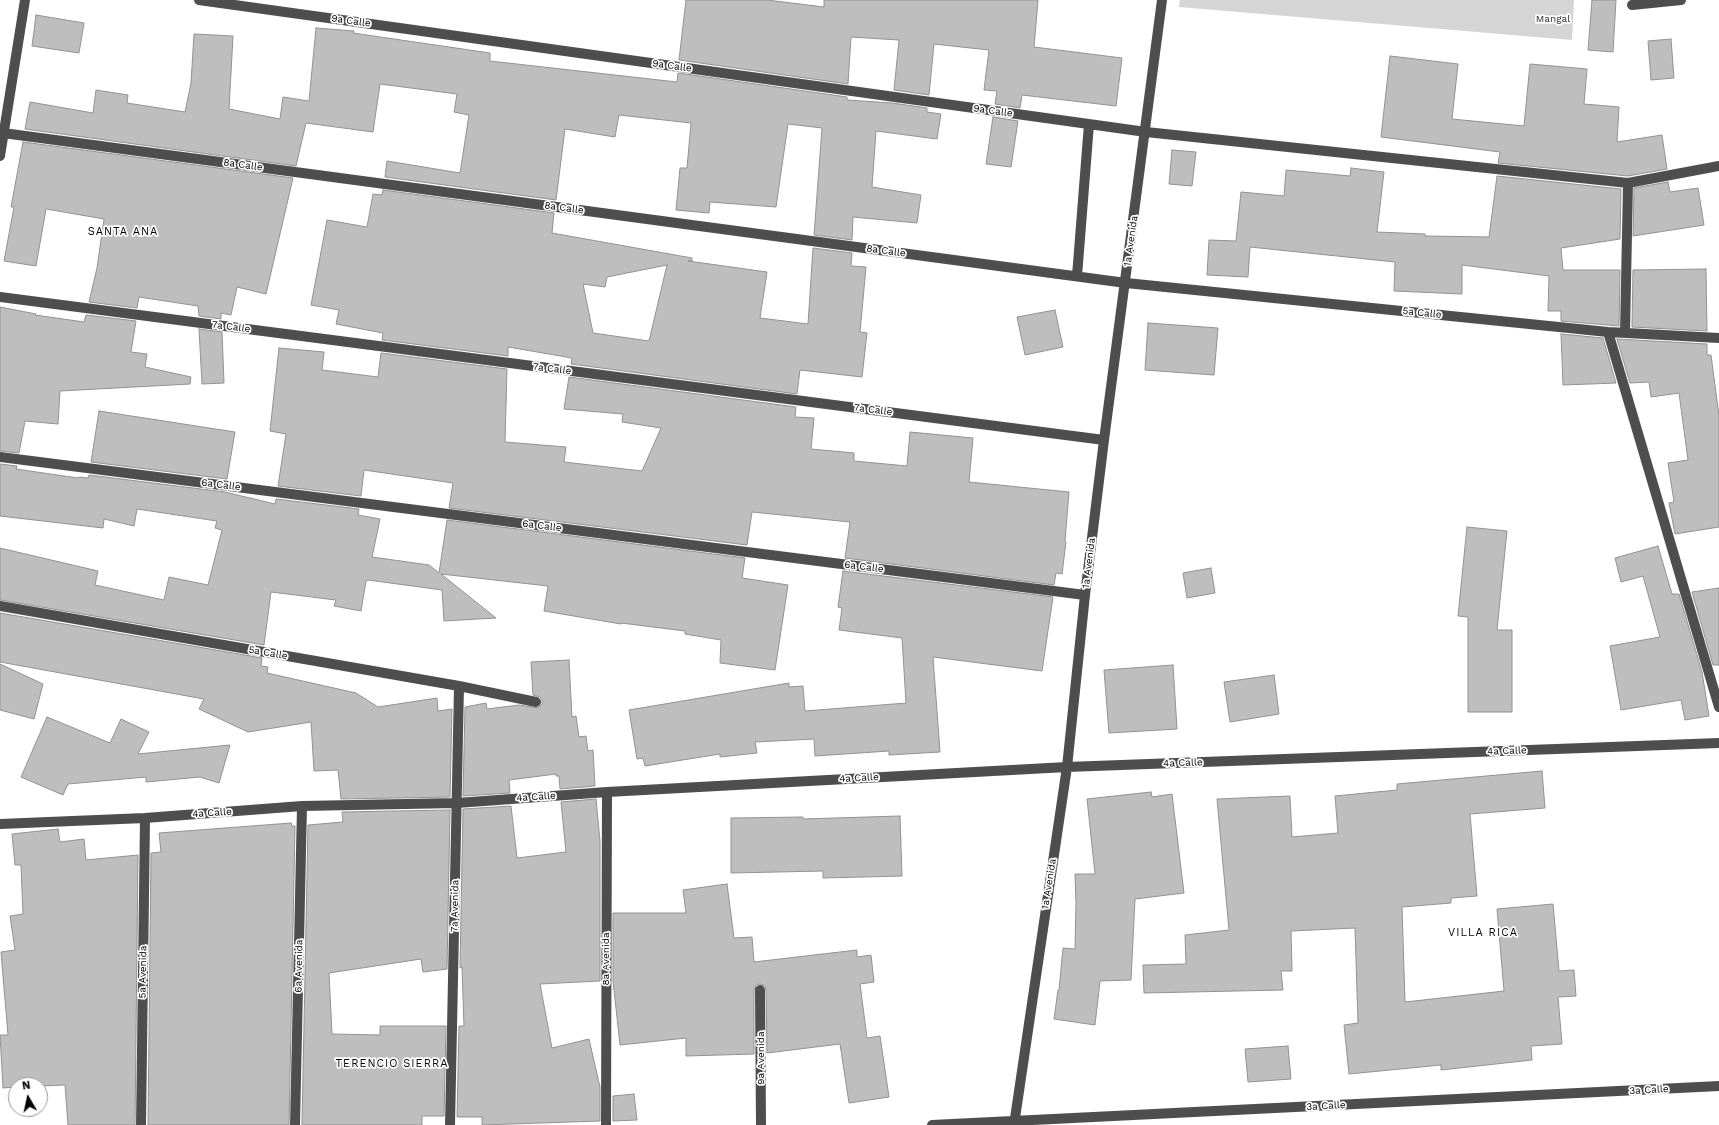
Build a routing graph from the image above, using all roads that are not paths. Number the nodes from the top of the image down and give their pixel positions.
1 (25, 0) edge
2 (199, 0) edge
3 (1162, 0) edge
4 (1681, 0) edge
5 (1632, 5) dead end
6 (1089, 124) junction
7 (1146, 132) junction
8 (3, 133) junction
9 (0, 156) edge
10 (1719, 166) edge
11 (1628, 183) junction
12 (1078, 276) junction
13 (1126, 283) junction
14 (0, 297) edge
15 (1608, 332) junction
16 (1625, 333) junction
17 (1719, 338) edge
18 (1104, 440) junction
19 (0, 457) edge
20 (1085, 595) junction
21 (0, 606) edge
22 (459, 686) junction
23 (536, 702) dead end
24 (1719, 707) edge
25 (1719, 743) edge
26 (1067, 767) junction
27 (607, 792) junction
28 (457, 803) junction
29 (302, 806) junction
30 (145, 818) junction
31 (0, 824) edge
32 (760, 990) dead end
33 (1719, 1086) edge
34 (1014, 1123) edge
35 (141, 1125) edge
36 (295, 1125) edge
37 (450, 1125) edge
38 (606, 1125) edge
39 (761, 1125) edge
40 (932, 1125) edge

1 - 8 street
2 - 6 street, 9a Calle
3 - 7 street, 1a Avenida
4 - 5 street
6 - 7 street, 9a Calle
6 - 12 street
7 - 11 street, 9a Calle
7 - 13 street, 1a Avenida
8 - 9 street
8 - 12 street, 8a Calle
10 - 11 street, 9a Calle
11 - 16 street
12 - 13 street, 8a Calle
13 - 15 street, 5a Calle
13 - 18 street, 1a Avenida
14 - 18 street, 7a Calle
15 - 16 street, 5a Calle
15 - 24 street
16 - 17 street, 5a Calle
18 - 20 street, 1a Avenida
19 - 20 street, 6a Calle
20 - 26 street, 1a Avenida
21 - 22 street, 5a Calle
22 - 23 street, 5a Calle
22 - 28 street, 7a Avenida
25 - 26 street, 4a Calle
26 - 27 street, 4a Calle
26 - 34 street, 1a Avenida
27 - 28 street, 4a Calle
27 - 38 street, 8a Avenida
28 - 29 street, 4a Calle
28 - 37 street, 7a Avenida
29 - 30 street, 4a Calle
29 - 36 street, 6a Avenida
30 - 31 street, 4a Calle
30 - 35 street, 5a Avenida
32 - 39 street, 9a Avenida
33 - 34 street, 3a Calle
34 - 40 street, 3a Calle

